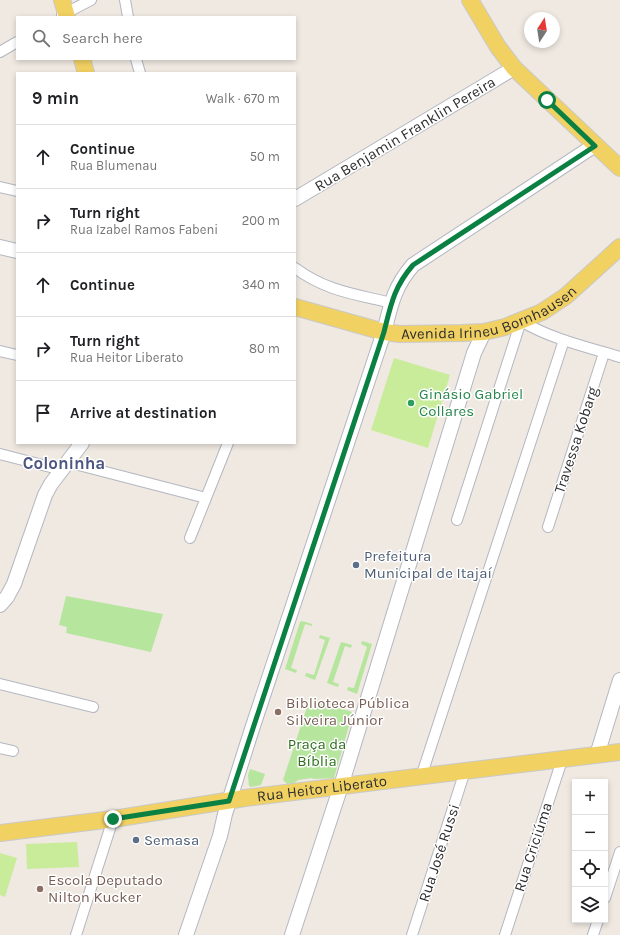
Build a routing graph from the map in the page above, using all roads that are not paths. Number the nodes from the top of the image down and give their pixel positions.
1 (91, 0) edge
2 (125, 0) edge
3 (470, 0) edge
4 (64, 12) edge
5 (128, 16) edge
6 (16, 43) edge
7 (0, 52) edge
8 (82, 60) edge
9 (136, 60) edge
10 (514, 68) junction
11 (86, 72) edge
12 (140, 72) edge
13 (595, 146) junction
14 (620, 160) edge
15 (620, 168) edge
16 (0, 187) edge
17 (16, 191) edge
18 (296, 198) edge
19 (0, 247) edge
20 (620, 247) edge
21 (16, 251) edge
22 (296, 269) edge
23 (391, 303) junction
24 (296, 307) edge
25 (521, 321) junction
26 (384, 332) junction
27 (484, 332) junction
28 (564, 340) junction
29 (0, 351) edge
30 (604, 353) junction
31 (16, 355) edge
32 (620, 357) edge
33 (81, 444) edge
34 (228, 444) edge
35 (0, 454) edge
36 (65, 466) junction
37 (206, 498) junction
38 (457, 520) dead end
39 (548, 527) dead end
40 (190, 538) dead end
41 (0, 605) edge
42 (620, 680) edge
43 (0, 684) edge
44 (93, 707) dead end
45 (0, 748) edge
46 (13, 751) dead end
47 (620, 752) edge
48 (597, 755) junction
49 (562, 760) junction
50 (465, 771) junction
51 (421, 777) junction
52 (341, 786) junction
53 (229, 801) junction
54 (113, 819) junction
55 (0, 833) edge
56 (620, 852) edge
57 (608, 889) edge
58 (597, 923) edge
59 (76, 935) edge
60 (186, 935) edge
61 (292, 935) edge
62 (412, 935) edge
63 (504, 935) edge
64 (593, 935) edge

1 - 4 street
2 - 5 street
3 - 10 main road
6 - 7 street
8 - 11 main road
9 - 12 street
10 - 13 main road
10 - 18 main road, Rua Benjamin Franklin Pereira
13 - 14 main road
13 - 15 main road
13 - 23 main road
16 - 17 street
19 - 21 main road
20 - 25 main road, Avenida Irineu Bornhausen
22 - 23 street
23 - 26 main road
24 - 26 main road, Avenida Irineu Bornhausen
25 - 27 main road, Avenida Irineu Bornhausen
25 - 28 street
25 - 38 street
26 - 27 main road, Avenida Irineu Bornhausen
26 - 53 main road
27 - 52 main road
28 - 30 street
28 - 51 street
29 - 31 street
30 - 32 street
30 - 39 street, Travessa Kobarg
33 - 36 main road
34 - 37 street
35 - 36 street
36 - 37 street
36 - 41 main road
37 - 40 street
42 - 48 main road
43 - 44 street
45 - 46 street
47 - 48 main road, Rua Heitor Liberato
48 - 49 main road, Rua Heitor Liberato
49 - 50 main road, Rua Heitor Liberato
49 - 63 street, Rua Criciúma
50 - 51 main road, Rua Heitor Liberato
50 - 62 street, Rua José Russi
51 - 52 main road, Rua Heitor Liberato
52 - 53 main road, Rua Heitor Liberato
52 - 61 main road
53 - 54 main road, Rua Heitor Liberato
53 - 60 main road
54 - 55 main road, Rua Heitor Liberato
54 - 59 street
56 - 57 street
58 - 64 street

